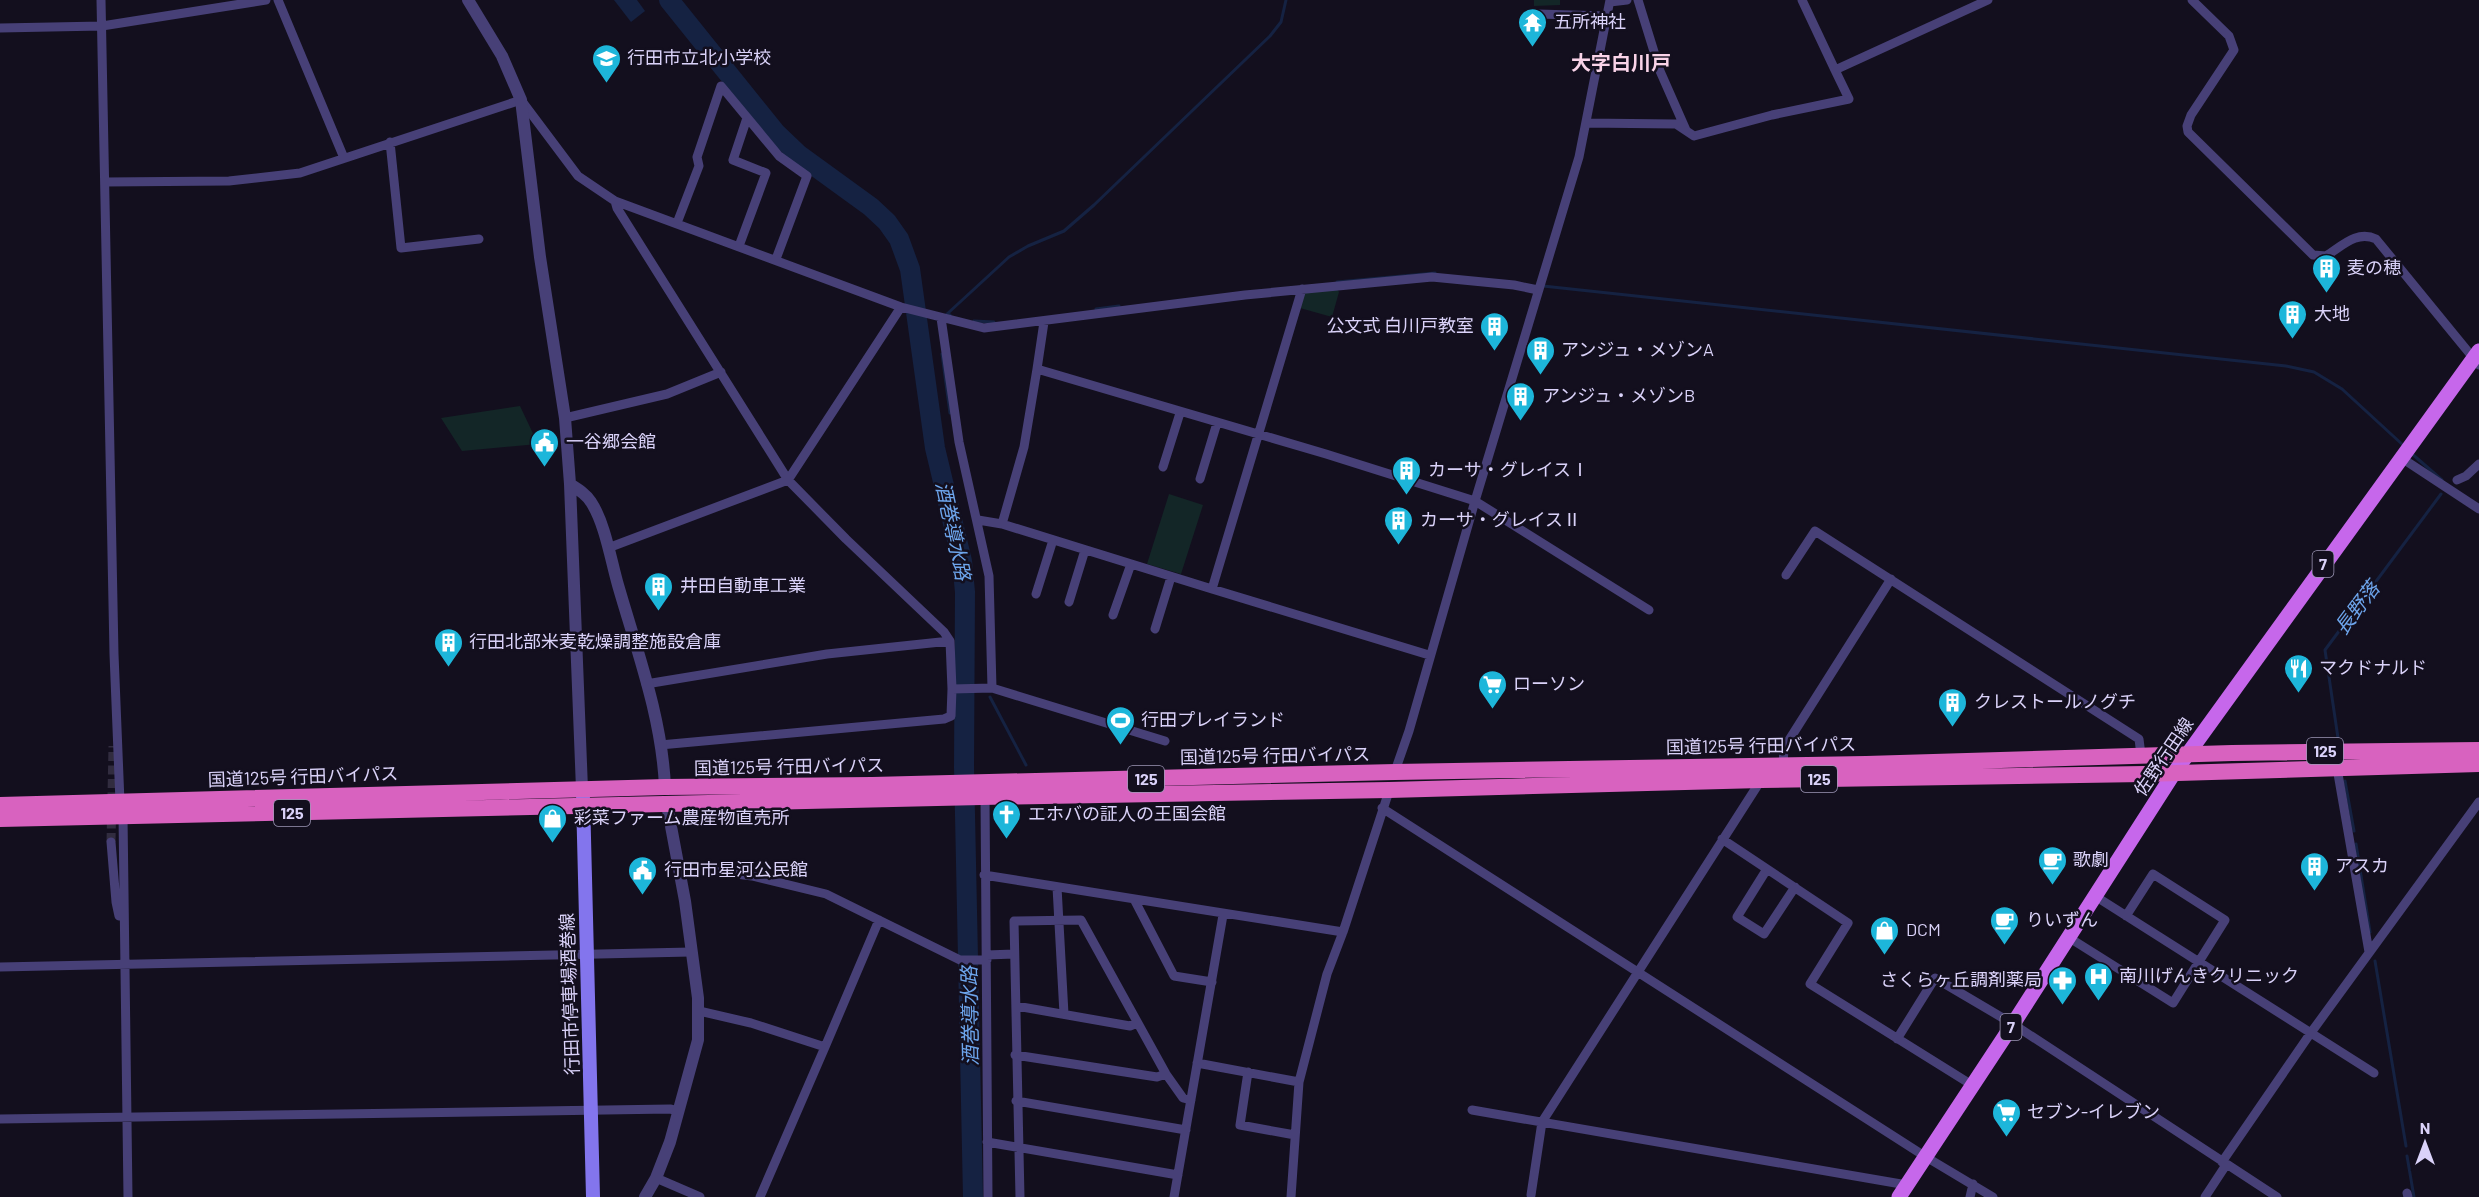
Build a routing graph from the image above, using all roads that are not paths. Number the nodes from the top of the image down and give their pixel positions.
1 (101, 0) edge
2 (266, 0) edge
3 (278, 0) edge
4 (468, 0) edge
5 (1627, 0) edge
6 (1638, 0) edge
7 (1802, 0) edge
8 (1988, 0) edge
9 (2192, 0) edge
10 (1610, 1) edge
11 (1538, 14) dead end
12 (1606, 16) junction
13 (102, 26) junction
14 (0, 28) edge
15 (1835, 70) junction
16 (521, 100) junction
17 (747, 118) junction
18 (1586, 123) junction
19 (1686, 130) junction
20 (390, 142) junction
21 (344, 158) junction
22 (105, 182) junction
23 (615, 201) junction
24 (677, 223) junction
25 (479, 239) dead end
26 (739, 246) junction
27 (776, 259) junction
28 (1302, 290) junction
29 (1538, 290) junction
30 (904, 308) junction
31 (941, 318) junction
32 (1044, 322) junction
33 (2477, 358) edge
34 (1037, 369) junction
35 (721, 372) junction
36 (1180, 412) junction
37 (565, 418) junction
38 (1217, 423) junction
39 (1259, 435) junction
40 (2405, 450) junction
41 (2479, 464) edge
42 (1163, 467) dead end
43 (1200, 479) dead end
44 (788, 480) junction
45 (2457, 480) dead end
46 (570, 484) junction
47 (1475, 501) junction
48 (2479, 509) edge
49 (978, 520) junction
50 (1002, 524) junction
51 (1053, 540) junction
52 (608, 548) junction
53 (1085, 550) junction
54 (1131, 564) junction
55 (1786, 575) dead end
56 (1171, 577) junction
57 (1891, 579) junction
58 (1212, 589) junction
59 (1036, 594) dead end
60 (1069, 602) dead end
61 (1649, 610) dead end
62 (1113, 615) dead end
63 (1155, 629) dead end
64 (950, 641) junction
65 (1429, 655) junction
66 (646, 684) junction
67 (992, 688) junction
68 (954, 689) junction
69 (115, 692) junction
70 (1165, 741) dead end
71 (660, 745) junction
72 (113, 746) tunnel mouth
73 (2479, 750) edge
74 (2188, 754) junction
75 (2140, 755) junction
76 (2479, 764) edge
77 (1783, 765) junction
78 (2337, 768) junction
79 (1395, 772) junction
80 (2174, 773) junction
81 (1761, 780) junction
82 (664, 788) junction
83 (582, 789) junction
84 (954, 790) junction
85 (1389, 790) junction
86 (982, 792) junction
87 (2479, 802) edge
88 (0, 805) edge
89 (667, 805) junction
90 (583, 807) junction
91 (1382, 808) junction
92 (122, 809) junction
93 (0, 819) edge
94 (1722, 839) junction
95 (111, 842) tunnel mouth
96 (679, 867) junction
97 (1767, 869) junction
98 (984, 875) junction
99 (1057, 887) junction
100 (1795, 887) junction
101 (2095, 896) junction
102 (1135, 901) junction
103 (1223, 915) junction
104 (2126, 916) junction
105 (1058, 919) junction
106 (879, 920) junction
107 (123, 930) junction
108 (1343, 932) junction
109 (2068, 937) junction
110 (691, 952) junction
111 (2368, 952) junction
112 (586, 954) junction
113 (1014, 954) junction
114 (984, 958) junction
115 (2199, 963) junction
116 (124, 964) junction
117 (0, 967) edge
118 (1638, 971) junction
119 (1212, 982) junction
120 (1016, 1006) junction
121 (699, 1011) junction
122 (1064, 1014) junction
123 (1137, 1023) junction
124 (2013, 1024) junction
125 (2310, 1034) junction
126 (1897, 1039) junction
127 (825, 1047) junction
128 (1016, 1054) junction
129 (1197, 1063) junction
130 (1248, 1071) junction
131 (2374, 1073) dead end
132 (1166, 1074) junction
133 (1299, 1082) junction
134 (1972, 1085) junction
135 (1191, 1100) junction
136 (1016, 1101) junction
137 (1472, 1110) dead end
138 (679, 1111) junction
139 (592, 1112) junction
140 (126, 1116) junction
141 (0, 1119) edge
142 (1542, 1122) junction
143 (1186, 1130) junction
144 (1295, 1135) junction
145 (987, 1142) junction
146 (1018, 1148) junction
147 (1926, 1157) junction
148 (2224, 1163) junction
149 (1178, 1175) junction
150 (656, 1178) junction
151 (1973, 1184) junction
152 (1903, 1191) edge
153 (1023, 1196) edge
154 (1531, 1196) dead end
155 (128, 1197) edge
156 (593, 1197) edge
157 (645, 1197) edge
158 (700, 1197) edge
159 (760, 1197) edge
160 (988, 1197) edge
161 (1174, 1197) edge
162 (1291, 1197) edge
163 (1970, 1197) edge
164 (1993, 1197) edge
165 (2205, 1197) edge
166 (2277, 1197) edge

1 - 13 street
2 - 13 street
3 - 21 street
4 - 16 street
5 - 10 street
6 - 19 street
7 - 15 street
8 - 15 street
9 - 33 street
10 - 12 street
11 - 12 street
12 - 18 street
13 - 14 street
13 - 22 street
15 - 19 street
16 - 20 street
16 - 23 street
16 - 37 street
17 - 24 street
17 - 26 street
17 - 27 street
18 - 19 street
18 - 29 street
20 - 21 street
20 - 25 street
21 - 22 street
22 - 69 street
23 - 24 street
23 - 35 street
24 - 26 street
26 - 27 street
27 - 30 street
28 - 29 street
28 - 32 street
28 - 39 street
29 - 47 street
30 - 31 street
30 - 44 street
31 - 32 street
31 - 49 street
32 - 34 street
33 - 40 main road, 佐野行田線 / 7
34 - 36 street
34 - 50 street
35 - 37 street
35 - 44 street
36 - 38 street
36 - 42 street
37 - 46 street
38 - 39 street
38 - 43 street
39 - 47 street
39 - 58 street
40 - 48 street
40 - 74 main road, 佐野行田線 / 7
41 - 45 street
44 - 52 street
44 - 64 street
46 - 52 street
46 - 83 street
47 - 61 street
47 - 65 street
49 - 50 street
49 - 67 street
50 - 51 street
51 - 53 street
51 - 59 street
52 - 66 street
53 - 54 street
53 - 60 street
54 - 56 street
54 - 62 street
55 - 57 street
56 - 58 street
56 - 63 street
57 - 75 street
57 - 77 street
58 - 65 street
64 - 66 street
64 - 68 street
65 - 79 street
66 - 71 street
67 - 68 street
67 - 70 street
68 - 71 street
69 - 72 street
69 - 92 street
71 - 82 street
73 - 74 highway, 国道125号 行田バイパス / 125
74 - 75 highway, 国道125号 行田バイパス / 125
74 - 80 main road, 佐野行田線 / 7
75 - 77 highway, 国道125号 行田バイパス / 125
76 - 78 highway, 国道125号 行田バイパス / 125
77 - 79 highway, 国道125号 行田バイパス / 125
78 - 80 highway, 国道125号 行田バイパス / 125
78 - 111 street
79 - 85 street
79 - 86 highway, 国道125号 行田バイパス / 125
80 - 81 highway, 国道125号 行田バイパス / 125
80 - 101 main road, 佐野行田線 / 7
81 - 85 highway, 国道125号 行田バイパス / 125
81 - 94 street
82 - 83 highway, 国道125号 行田バイパス / 125
82 - 84 highway, 国道125号 行田バイパス / 125
83 - 90 main road, 行田市停車場酒巻線
83 - 92 highway, 国道125号 行田バイパス / 125
84 - 86 highway, 国道125号 行田バイパス / 125
84 - 89 highway, 国道125号 行田バイパス / 125
85 - 86 highway, 国道125号 行田バイパス / 125
85 - 91 street
86 - 98 street
87 - 111 street
88 - 92 highway, 国道125号 行田バイパス / 125
89 - 90 highway, 国道125号 行田バイパス / 125
89 - 96 street
90 - 92 highway, 国道125号 行田バイパス / 125
90 - 112 main road, 行田市停車場酒巻線
91 - 108 street
91 - 118 street
92 - 93 highway, 国道125号 行田バイパス / 125
92 - 107 street
94 - 97 street
94 - 118 street
95 - 107 street
96 - 106 street
96 - 110 street
97 - 100 street
97 - 100 street
98 - 99 street
98 - 114 street
99 - 102 street
99 - 105 street
100 - 126 street
101 - 104 street
101 - 109 main road, 佐野行田線 / 7
102 - 103 street
102 - 119 street
103 - 108 street
103 - 119 street
104 - 115 street
104 - 115 street
105 - 113 street
105 - 122 street
105 - 123 street
106 - 114 street
106 - 127 street
107 - 116 street
108 - 133 street
109 - 115 street
109 - 124 main road, 佐野行田線 / 7
110 - 112 street
110 - 121 street
111 - 125 street
112 - 116 street
112 - 139 main road, 行田市停車場酒巻線
113 - 114 street
113 - 120 street
114 - 145 street
115 - 125 street
116 - 117 street
116 - 140 street
118 - 142 street
118 - 147 street
119 - 129 street
120 - 122 street
120 - 128 street
121 - 127 street
121 - 138 street
122 - 123 street
123 - 132 street
124 - 126 street
124 - 134 main road, 佐野行田線 / 7
124 - 148 street
125 - 131 street
125 - 148 street
126 - 134 street
127 - 159 street
128 - 132 street
128 - 136 street
129 - 130 street
129 - 135 street
130 - 133 street
130 - 144 street
132 - 135 street
133 - 144 street
134 - 147 main road, 佐野行田線 / 7
135 - 143 street
136 - 143 street
136 - 146 street
137 - 142 street
138 - 139 street
138 - 150 street
139 - 140 street
139 - 156 main road, 行田市停車場酒巻線
140 - 141 street
140 - 155 street
142 - 152 street
142 - 154 street
143 - 149 street
144 - 162 street
145 - 146 street
145 - 160 street
146 - 149 street
146 - 153 street
147 - 151 street
147 - 152 main road, 佐野行田線 / 7
148 - 165 street
148 - 166 street
149 - 161 street
150 - 157 street
150 - 158 street
151 - 163 street
151 - 164 street

